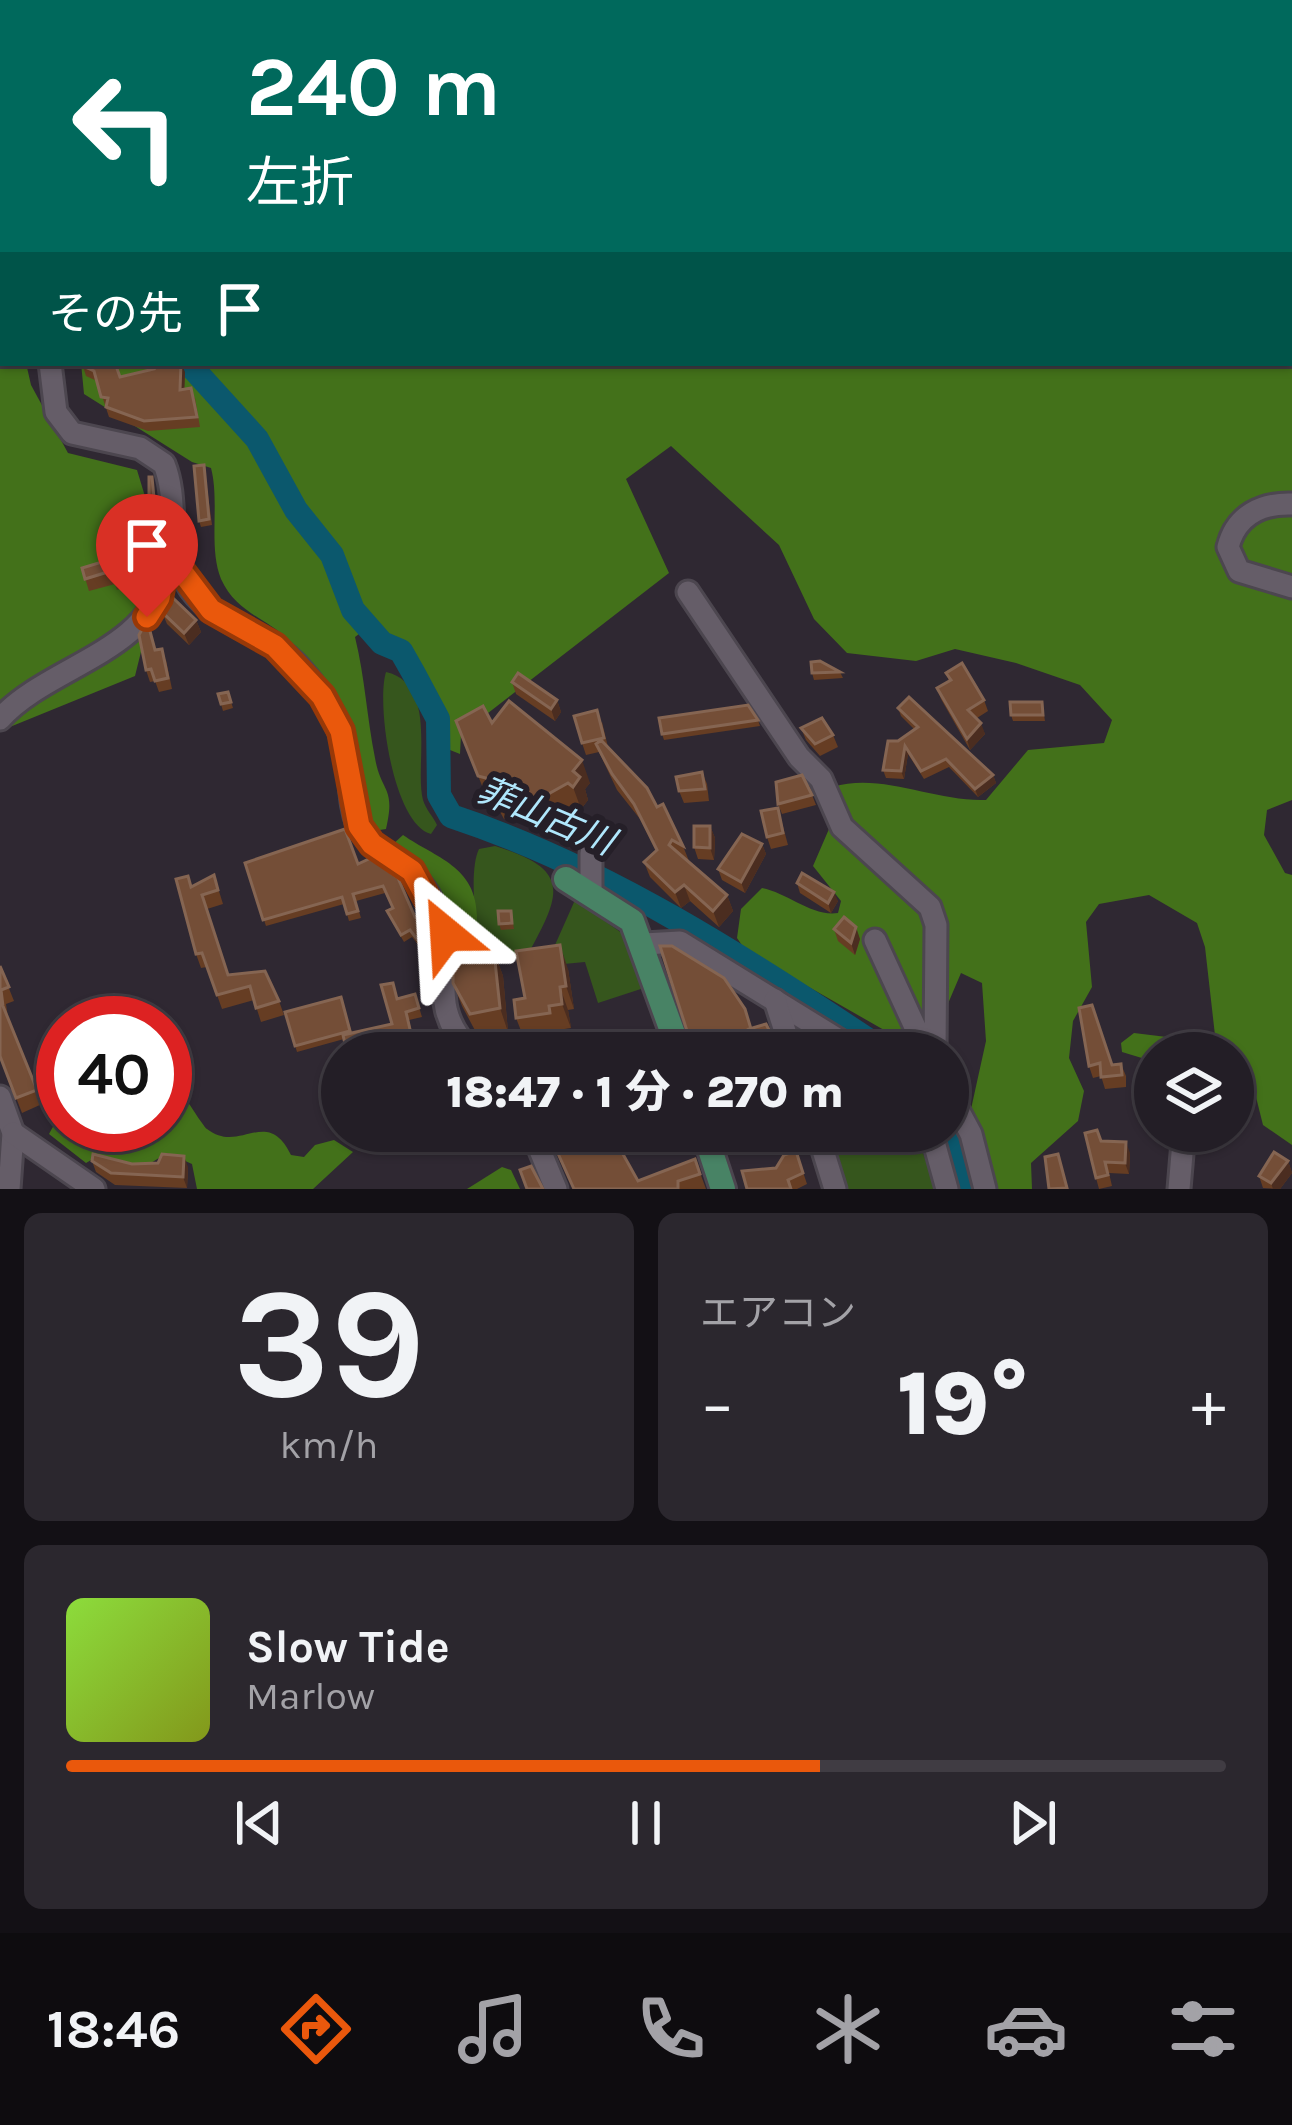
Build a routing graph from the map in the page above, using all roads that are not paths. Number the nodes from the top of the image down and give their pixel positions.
1 (50, 366) edge
2 (1292, 504) edge
3 (180, 569) junction
4 (1292, 587) edge
5 (688, 592) dead end
6 (0, 719) edge
7 (591, 854) dead end
8 (582, 884) joint
9 (875, 940) dead end
10 (644, 944) junction
11 (775, 1000) junction
12 (452, 1032) edge
13 (673, 1032) edge
14 (785, 1032) edge
15 (826, 1032) edge
16 (921, 1032) edge
17 (932, 1032) edge
18 (0, 1098) edge
19 (969, 1130) edge
20 (13, 1133) junction
21 (541, 1152) edge
22 (711, 1152) edge
23 (824, 1152) edge
24 (937, 1152) edge
25 (1182, 1152) edge
26 (9, 1189) edge
27 (94, 1189) edge
28 (556, 1189) edge
29 (723, 1189) edge
30 (835, 1189) edge
31 (947, 1189) edge
32 (985, 1189) edge
33 (1164, 1189) edge
34 (1179, 1189) edge

1 - 3 street
2 - 4 street
3 - 6 street
3 - 12 street
5 - 17 street
7 - 8 street
8 - 10 main road
9 - 16 street
10 - 11 street
10 - 13 main road
11 - 14 street
11 - 15 street
18 - 20 street
19 - 32 street
20 - 26 street
20 - 27 street
21 - 28 street
22 - 29 main road
23 - 30 street
24 - 31 street
25 - 34 street
33 - 34 street

